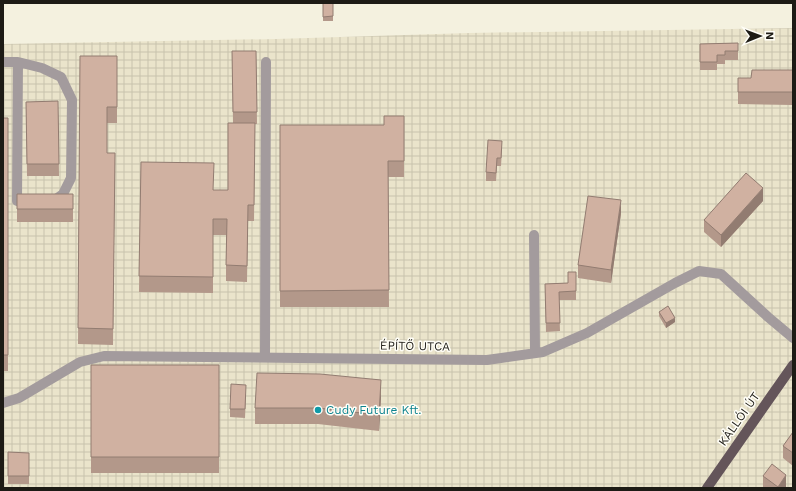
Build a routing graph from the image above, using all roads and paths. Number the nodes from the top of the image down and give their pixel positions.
1 (3, 62) edge
2 (18, 62) junction
3 (266, 62) dead end
4 (534, 235) dead end
5 (793, 338) edge
6 (535, 353) junction
7 (265, 357) junction
8 (793, 365) edge
9 (3, 403) edge
10 (707, 488) edge

1 - 2 lane
2 - 2 lane
3 - 7 lane
4 - 6 lane
5 - 6 lane, ÉPÍTŐ UTCA
6 - 7 lane, ÉPÍTŐ UTCA
7 - 9 lane, ÉPÍTŐ UTCA
8 - 10 main road, KÁLLÓI ÚT

